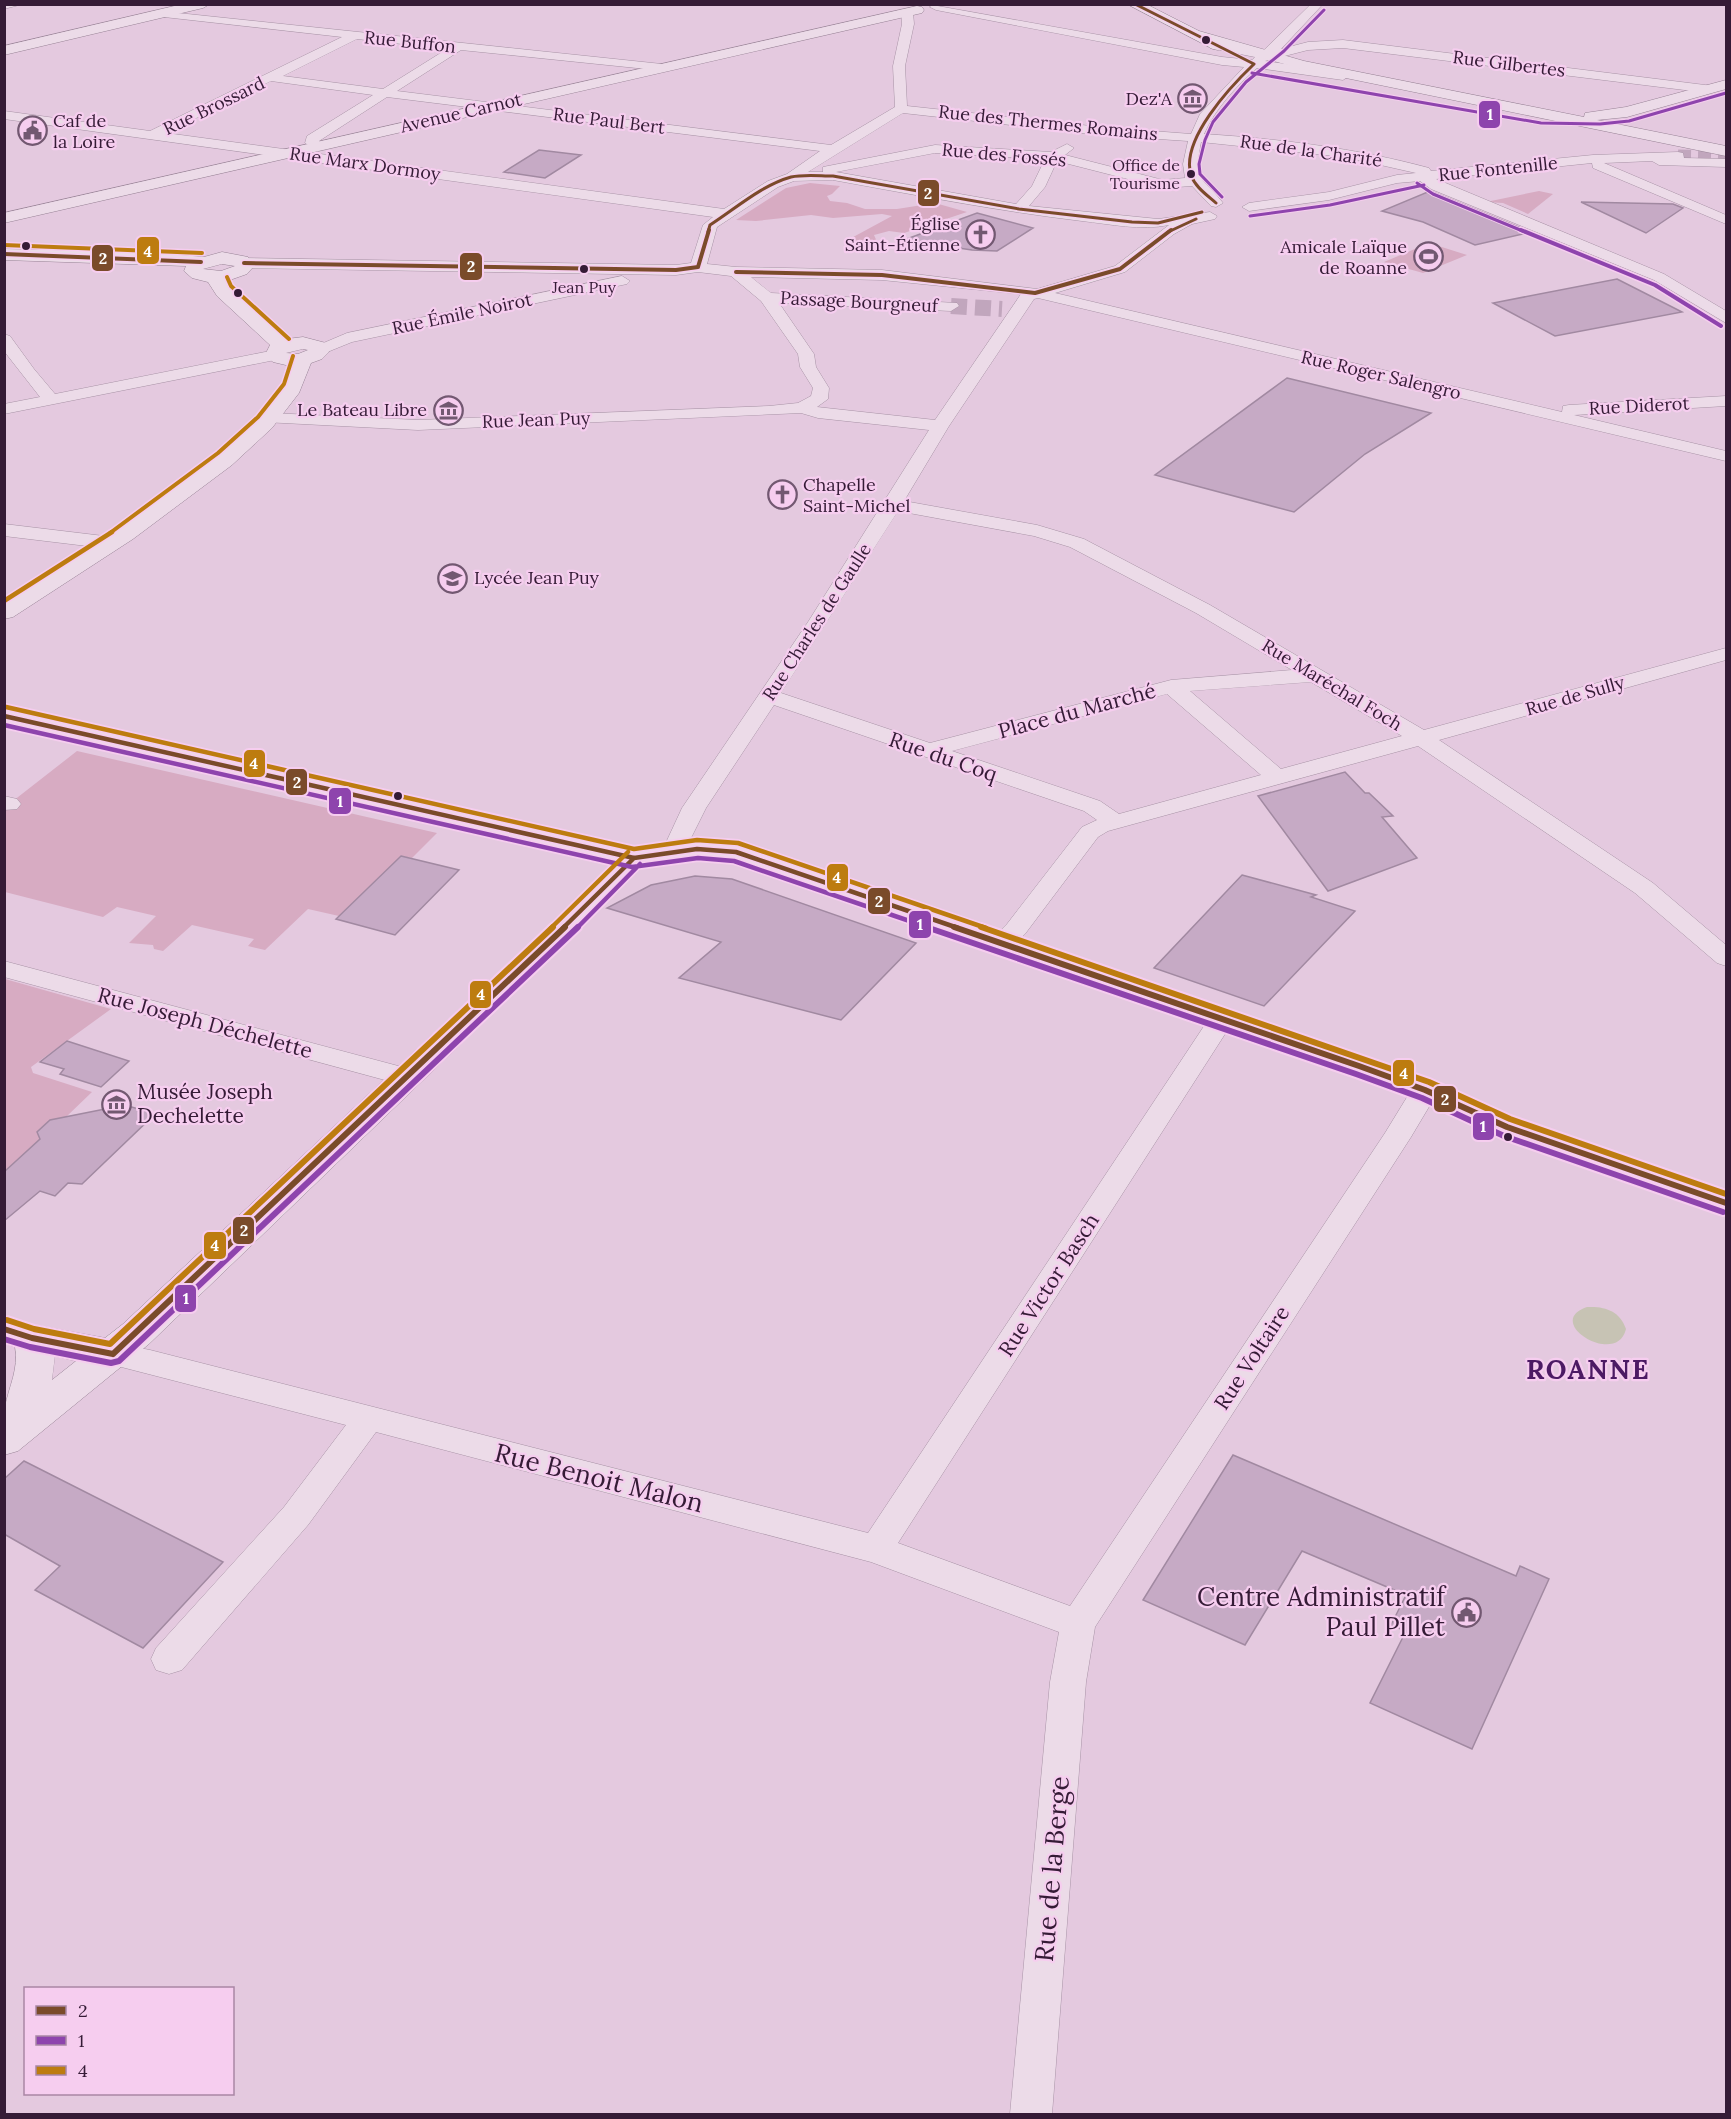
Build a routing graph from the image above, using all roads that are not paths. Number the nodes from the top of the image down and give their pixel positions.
1 (18, 4) edge
2 (203, 4) edge
3 (1134, 4) edge
4 (1318, 4) edge
5 (937, 5) edge
6 (4, 6) edge
7 (910, 12) edge
8 (159, 14) junction
9 (1198, 35) junction
10 (354, 36) junction
11 (458, 47) junction
12 (4, 51) edge
13 (1254, 65) junction
14 (662, 68) junction
15 (273, 78) junction
16 (1726, 84) edge
17 (1709, 89) junction
18 (385, 93) junction
19 (492, 106) junction
20 (901, 109) junction
21 (1514, 109) junction
22 (1627, 112) junction
23 (1541, 114) junction
24 (4, 115) edge
25 (1096, 130) junction
26 (154, 134) junction
27 (1640, 134) junction
28 (1196, 137) junction
29 (317, 146) junction
30 (833, 149) junction
31 (1726, 152) edge
32 (290, 153) junction
33 (1053, 156) junction
34 (1678, 156) tunnel mouth
35 (1726, 162) edge
36 (1598, 165) junction
37 (825, 168) junction
38 (1482, 172) junction
39 (1423, 174) junction
40 (792, 177) junction
41 (1196, 182) junction
42 (1249, 207) junction
43 (1019, 209) junction
44 (1209, 210) junction
45 (726, 214) junction
46 (4, 218) edge
47 (1726, 220) edge
48 (1163, 227) junction
49 (4, 254) edge
50 (201, 262) junction
51 (244, 263) junction
52 (698, 267) junction
53 (676, 270) junction
54 (736, 272) junction
55 (218, 276) junction
56 (1035, 293) junction
57 (767, 298) junction
58 (951, 306) tunnel mouth
59 (1726, 318) edge
60 (4, 339) edge
61 (279, 351) junction
62 (311, 355) junction
63 (51, 399) junction
64 (1726, 401) edge
65 (802, 408) junction
66 (4, 409) edge
67 (1552, 415) junction
68 (270, 418) junction
69 (940, 426) junction
70 (1726, 456) edge
71 (893, 505) junction
72 (4, 530) edge
73 (112, 543) junction
74 (4, 612) edge
75 (1726, 654) edge
76 (1316, 675) junction
77 (1171, 686) junction
78 (769, 696) junction
79 (4, 716) edge
80 (1423, 739) junction
81 (926, 752) junction
82 (1278, 778) junction
83 (1114, 821) junction
84 (675, 849) junction
85 (634, 858) junction
86 (1000, 944) junction
87 (1726, 958) edge
88 (4, 969) edge
89 (1221, 1020) junction
90 (407, 1077) junction
91 (1425, 1090) junction
92 (1726, 1188) edge
93 (1726, 1203) edge
94 (18, 1334) edge
95 (113, 1354) junction
96 (367, 1420) junction
97 (11, 1435) edge
98 (876, 1550) junction
99 (1078, 1624) junction
100 (169, 1659) dead end
101 (1031, 2115) edge

1 - 6 street
2 - 8 street
3 - 9 street
4 - 13 street
5 - 7 street, Avenue Carnot
5 - 13 street
7 - 14 street, Avenue Carnot
7 - 20 street
8 - 10 street, Rue Buffon
8 - 12 street
9 - 13 street
9 - 13 street
10 - 11 street, Rue Buffon
10 - 15 street, Rue Brossard
11 - 14 street, Rue Buffon
11 - 18 street
13 - 17 street, Rue Gilbertes
13 - 21 street
13 - 21 street
13 - 28 street
14 - 19 street, Avenue Carnot
15 - 18 street, Rue Brossard
15 - 26 street, Rue Brossard
16 - 17 street
17 - 22 street
18 - 19 street, Rue Paul Bert
18 - 29 street
19 - 29 street, Avenue Carnot
19 - 30 street, Rue Paul Bert
20 - 25 street, Rue des Thermes Romains
20 - 30 street
21 - 23 street
22 - 23 street
22 - 27 street
23 - 27 street
24 - 26 street, Rue Marx Dormoy
25 - 28 street, Rue des Thermes Romains
25 - 33 street
26 - 32 street, Rue Marx Dormoy
27 - 31 street
27 - 35 street
28 - 39 street, Rue de la Charité
28 - 41 street
29 - 32 street, Avenue Carnot
30 - 37 street
32 - 45 street, Rue Marx Dormoy
32 - 46 street, Avenue Carnot
33 - 37 street, Rue des Fossés
33 - 41 street, Rue des Fossés
33 - 43 street
34 - 38 street, Rue Fontenille
35 - 36 street
36 - 38 street
36 - 47 street
37 - 40 street
37 - 40 street
37 - 43 street
38 - 39 street, Rue Fontenille
39 - 42 street, Rue Fontenille
39 - 59 street
40 - 45 street
41 - 44 street
42 - 44 street, Rue Fontenille
42 - 44 street
43 - 48 street
44 - 48 street
45 - 52 street
48 - 56 street
49 - 50 street
50 - 51 street
50 - 55 street
51 - 53 street
51 - 55 street
52 - 53 street, Rue Roger Salengro
52 - 54 street, Rue Roger Salengro
53 - 62 street, Rue Émile Noirot
54 - 56 street, Rue Roger Salengro
54 - 57 street
55 - 61 street
56 - 67 street, Rue Roger Salengro
56 - 69 street, Rue Charles de Gaulle
57 - 58 street, Passage Bourgneuf
57 - 65 street
60 - 63 street
61 - 62 street
61 - 63 street
62 - 68 street
63 - 66 street
64 - 67 street, Rue Diderot
65 - 68 street, Rue Jean Puy
65 - 69 street, Rue Jean Puy
67 - 70 street, Rue Roger Salengro
68 - 73 street
69 - 71 street, Rue Charles de Gaulle
71 - 76 street, Rue Maréchal Foch
71 - 78 street, Rue Charles de Gaulle
72 - 73 street
73 - 74 street
75 - 80 street, Rue de Sully
76 - 77 street
76 - 80 street, Rue Maréchal Foch
77 - 81 street, Place du Marché
77 - 82 street, Place du Marché
78 - 81 street, Rue du Coq
78 - 84 street, Rue Charles de Gaulle
79 - 85 street
80 - 82 street, Rue de Sully
80 - 87 street, Rue Maréchal Foch
81 - 83 street, Rue du Coq
82 - 83 street
83 - 86 street
84 - 85 street
84 - 86 street
85 - 90 street
86 - 89 street
88 - 90 street, Rue Joseph Déchelette
89 - 91 street
89 - 98 street, Rue Victor Basch
90 - 95 street
91 - 92 street
91 - 93 street
91 - 99 street, Rue Voltaire
94 - 95 street
94 - 97 street
95 - 96 street, Rue Benoit Malon
95 - 97 street
96 - 98 street, Rue Benoit Malon
96 - 100 street
98 - 99 street, Rue Benoit Malon
99 - 101 street, Rue de la Berge

